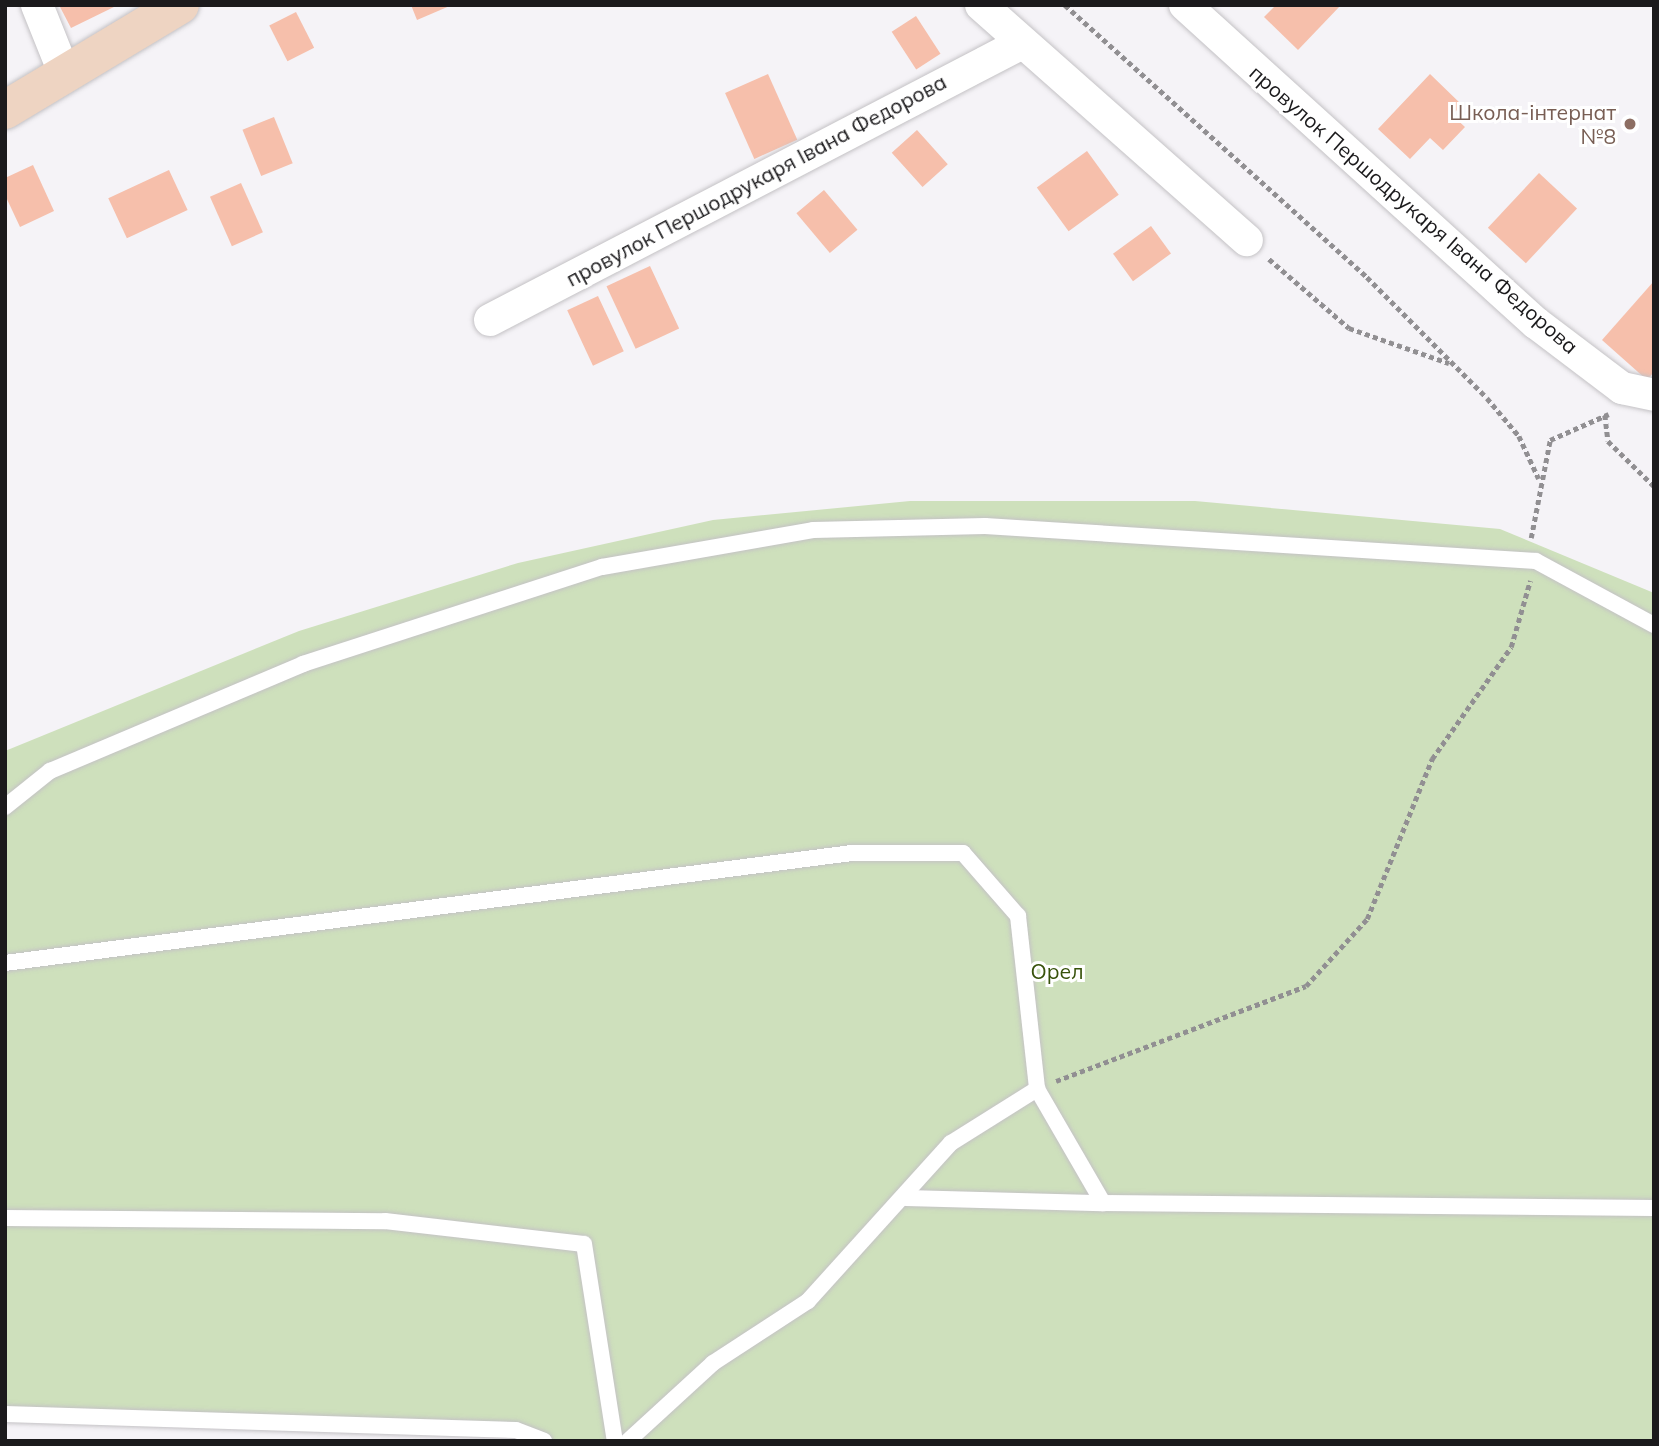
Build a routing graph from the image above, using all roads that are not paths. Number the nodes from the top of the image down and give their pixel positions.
1 (37, 5) edge
2 (180, 5) edge
3 (981, 5) edge
4 (1185, 5) edge
5 (1022, 43) junction
6 (65, 75) junction
7 (5, 110) edge
8 (1247, 240) road end
9 (490, 320) dead end
10 (1654, 395) edge
11 (1654, 625) edge
12 (5, 807) edge
13 (5, 963) edge
14 (1037, 1089) junction
15 (906, 1198) junction
16 (1103, 1203) junction
17 (1654, 1208) edge
18 (5, 1218) edge
19 (5, 1414) edge
20 (544, 1441) edge
21 (615, 1441) edge
22 (628, 1441) edge

1 - 6 street
2 - 6 street
3 - 5 street
4 - 10 street, провулок Першодрукаря Івана Федорова
5 - 8 street
5 - 9 street, провулок Першодрукаря Івана Федорова
6 - 7 street
11 - 12 lane
13 - 14 lane
14 - 15 lane
14 - 16 lane
15 - 16 lane
15 - 22 lane
16 - 17 lane
18 - 21 lane
19 - 20 lane

